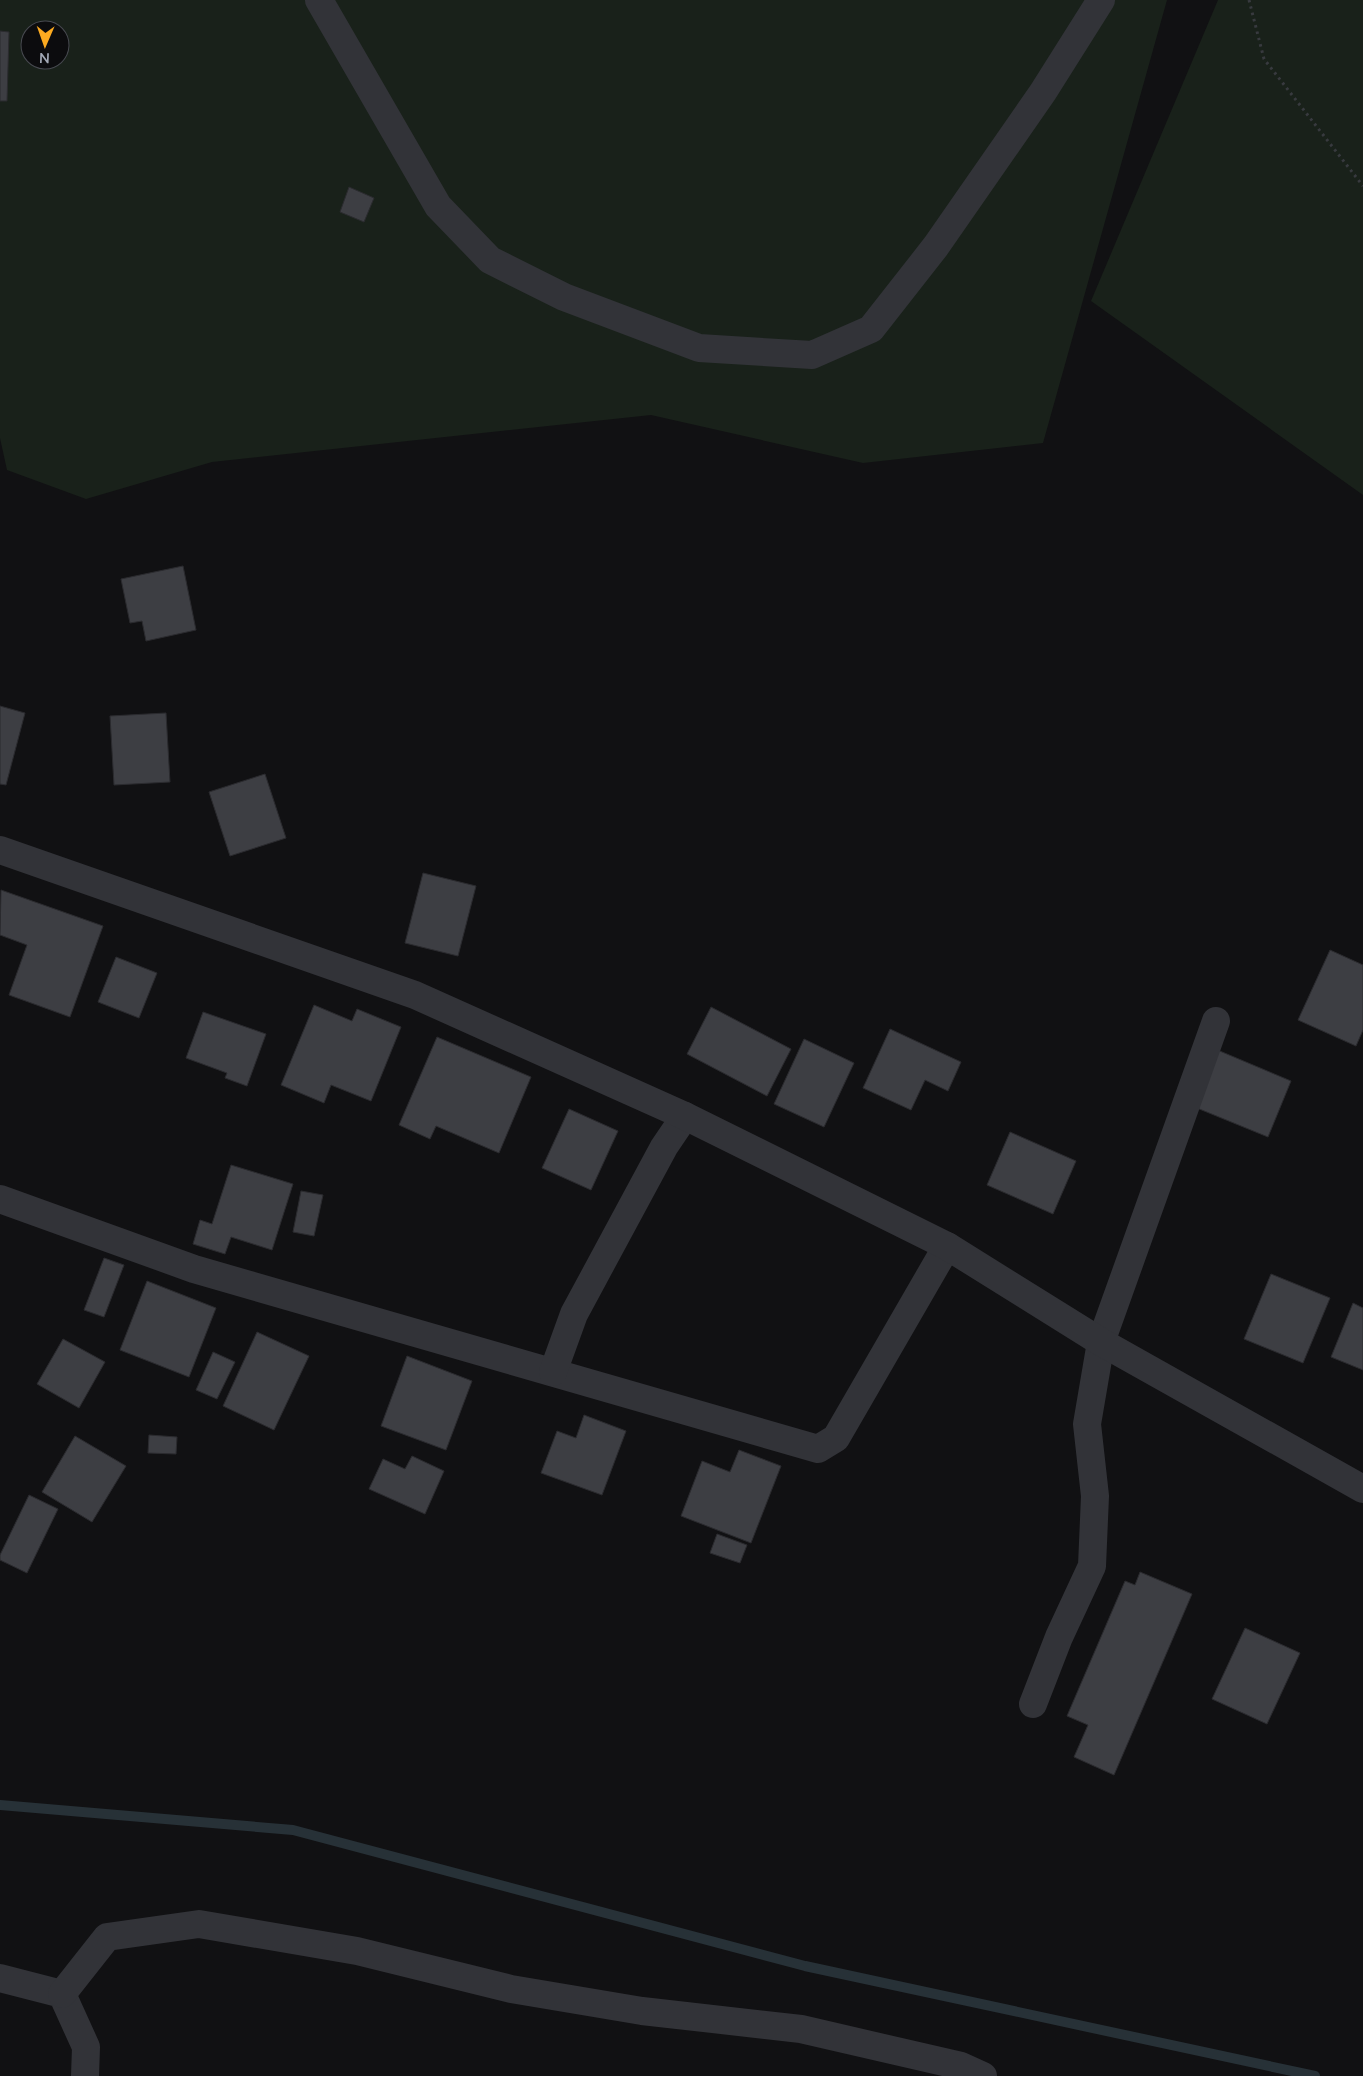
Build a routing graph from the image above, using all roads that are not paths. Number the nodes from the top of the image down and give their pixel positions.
1 (319, 0) edge
2 (1101, 0) edge
3 (0, 850) edge
4 (1216, 1021) dead end
5 (684, 1116) junction
6 (0, 1199) edge
7 (948, 1246) junction
8 (1101, 1342) junction
9 (553, 1372) junction
10 (1363, 1489) edge
11 (1033, 1704) dead end
12 (0, 1978) edge
13 (62, 1994) junction
14 (85, 2076) edge
15 (983, 2076) edge

1 - 2 street
3 - 5 street
4 - 8 street
5 - 7 street
5 - 9 street
6 - 9 street
7 - 8 street
7 - 9 street
8 - 10 street
8 - 11 street
12 - 13 street
13 - 14 street
13 - 15 street

